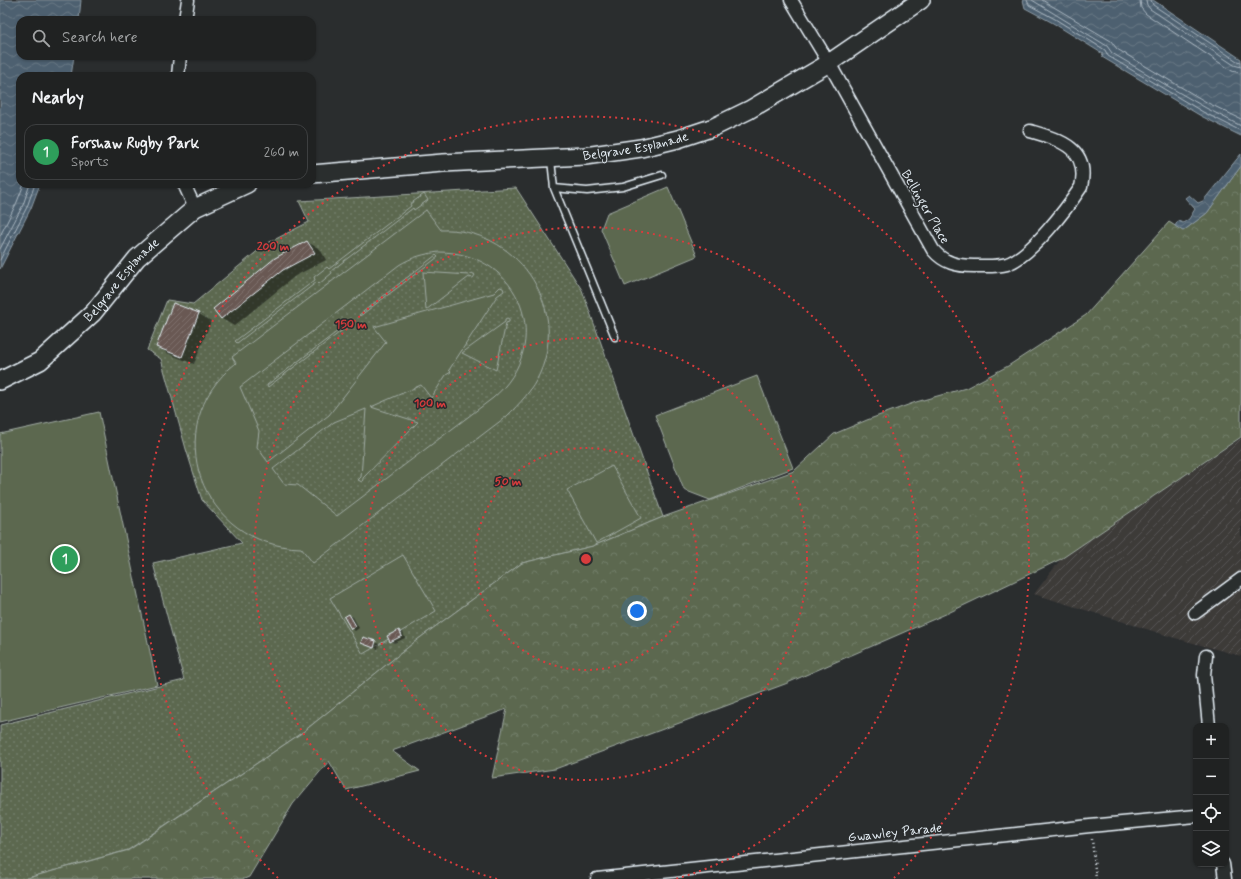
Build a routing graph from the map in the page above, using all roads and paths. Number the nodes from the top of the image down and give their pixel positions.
1 (188, 0) edge
2 (791, 0) edge
3 (921, 0) edge
4 (186, 16) edge
5 (180, 60) edge
6 (829, 63) junction
7 (178, 72) edge
8 (1030, 131) dead end
9 (550, 158) junction
10 (316, 174) edge
11 (662, 176) dead end
12 (186, 188) edge
13 (238, 188) edge
14 (554, 188) junction
15 (195, 208) junction
16 (615, 337) dead end
17 (0, 380) edge
18 (1241, 579) edge
19 (1195, 613) dead end
20 (1206, 656) dead end
21 (1209, 723) edge
22 (1193, 816) edge
23 (1090, 826) junction
24 (1223, 867) edge
25 (597, 879) edge
26 (1096, 879) edge
27 (1224, 879) edge

1 - 4 street
2 - 6 street, Bellinger Place
3 - 6 street, Belgrave Esplanade
5 - 7 street
6 - 8 street, Bellinger Place
6 - 9 street, Belgrave Esplanade
9 - 10 street, Belgrave Esplanade
9 - 14 lane
11 - 14 lane
12 - 15 street
13 - 15 street, Belgrave Esplanade
14 - 16 lane
15 - 17 street, Belgrave Esplanade
18 - 19 street
20 - 21 street
22 - 23 street, Gwawley Parade
23 - 25 street, Gwawley Parade
23 - 26 path
24 - 27 street

